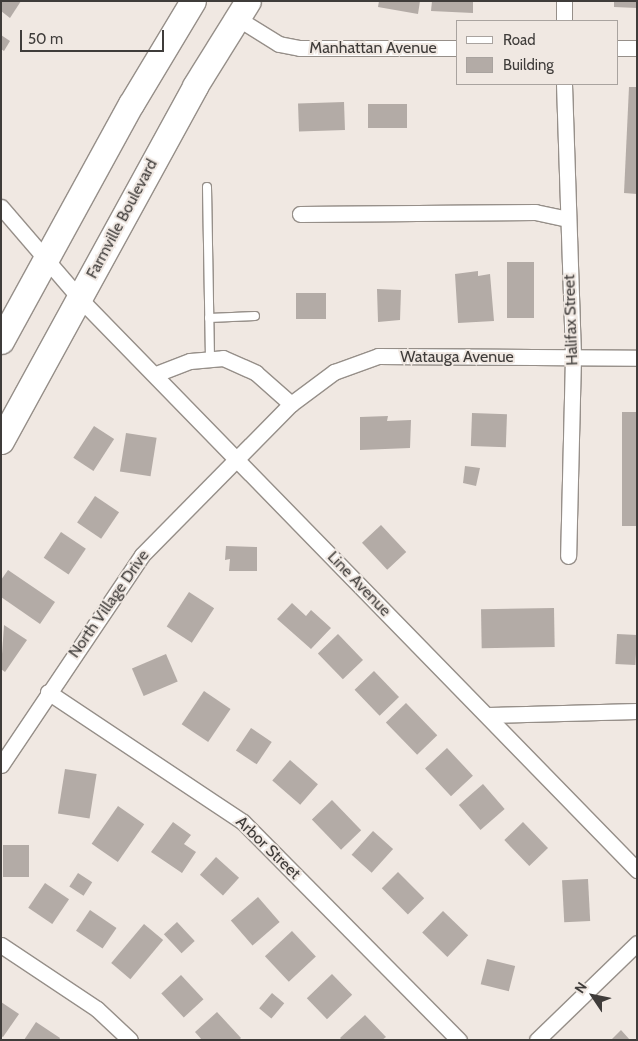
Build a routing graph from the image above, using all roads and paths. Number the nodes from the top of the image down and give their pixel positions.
1 (193, 1) edge
2 (564, 1) edge
3 (243, 10) edge
4 (564, 20) edge
5 (456, 48) edge
6 (618, 48) edge
7 (637, 48) edge
8 (564, 85) edge
9 (207, 186) dead end
10 (1, 207) edge
11 (300, 214) dead end
12 (567, 219) junction
13 (46, 258) junction
14 (80, 299) junction
15 (255, 316) dead end
16 (209, 318) junction
17 (1, 341) edge
18 (573, 357) junction
19 (210, 358) junction
20 (637, 358) edge
21 (156, 374) junction
22 (291, 404) junction
23 (1, 441) edge
24 (235, 458) junction
25 (568, 556) dead end
26 (48, 692) junction
27 (637, 712) edge
28 (487, 715) junction
29 (1, 765) edge
30 (637, 870) edge
31 (637, 943) edge
32 (1, 945) edge
33 (130, 1040) edge
34 (459, 1040) edge
35 (537, 1040) edge

1 - 13 main road
2 - 4 street
3 - 5 street, Manhattan Avenue
3 - 14 main road, Farmville Boulevard
6 - 7 street
8 - 12 street, Halifax Street
9 - 16 lane
10 - 13 street, Line Avenue
11 - 12 street
12 - 18 street, Halifax Street
13 - 14 street, Line Avenue
13 - 17 main road
14 - 21 street, Line Avenue
14 - 23 main road, Farmville Boulevard
15 - 16 lane
16 - 19 lane
18 - 20 street, Watauga Avenue
18 - 22 street, Watauga Avenue
18 - 25 street, Halifax Street
19 - 21 street
19 - 22 street
21 - 24 street, Line Avenue
22 - 24 street, Watauga Avenue
24 - 26 street, North Village Drive
24 - 28 street, Line Avenue
26 - 29 street, North Village Drive
26 - 34 street, Arbor Street
27 - 28 street
28 - 30 street, Line Avenue
31 - 35 street
32 - 33 street

